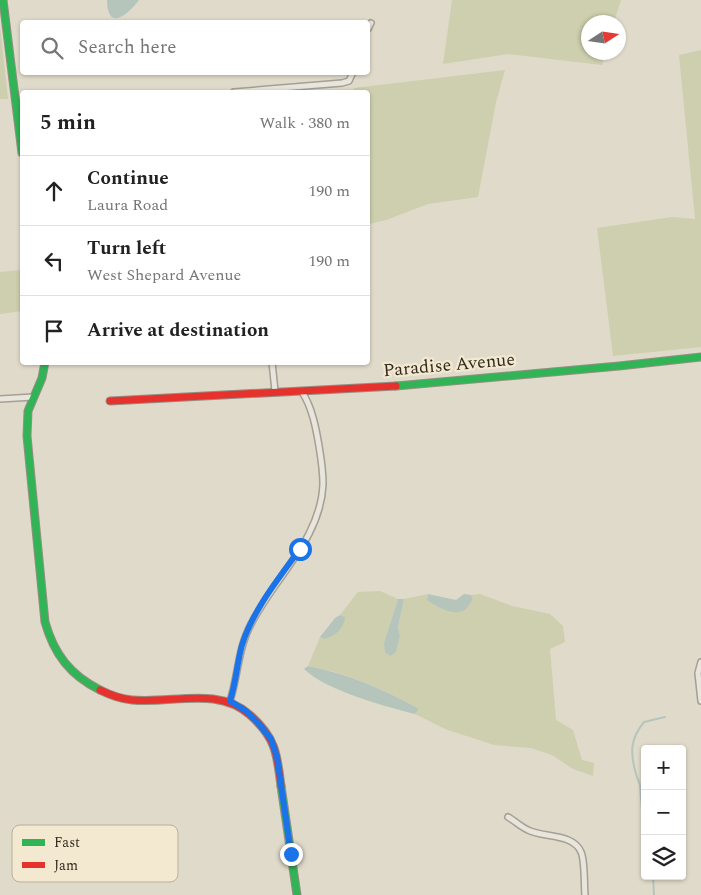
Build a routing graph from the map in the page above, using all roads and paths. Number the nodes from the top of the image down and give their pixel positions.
1 (3, 0) edge
2 (352, 75) edge
3 (263, 90) edge
4 (20, 104) edge
5 (701, 357) edge
6 (44, 365) edge
7 (272, 365) edge
8 (275, 391) junction
9 (302, 392) junction
10 (33, 397) junction
11 (0, 399) edge
12 (110, 400) dead end
13 (700, 663) edge
14 (230, 701) junction
15 (701, 701) edge
16 (508, 817) dead end
17 (297, 895) edge
18 (585, 895) edge

1 - 4 street
2 - 3 street
5 - 9 street, Paradise Avenue
6 - 10 street
7 - 8 street
8 - 9 street, Paradise Avenue
8 - 12 street, Paradise Avenue
9 - 14 street
10 - 11 street
10 - 14 street
13 - 15 street
14 - 17 street
16 - 18 street

